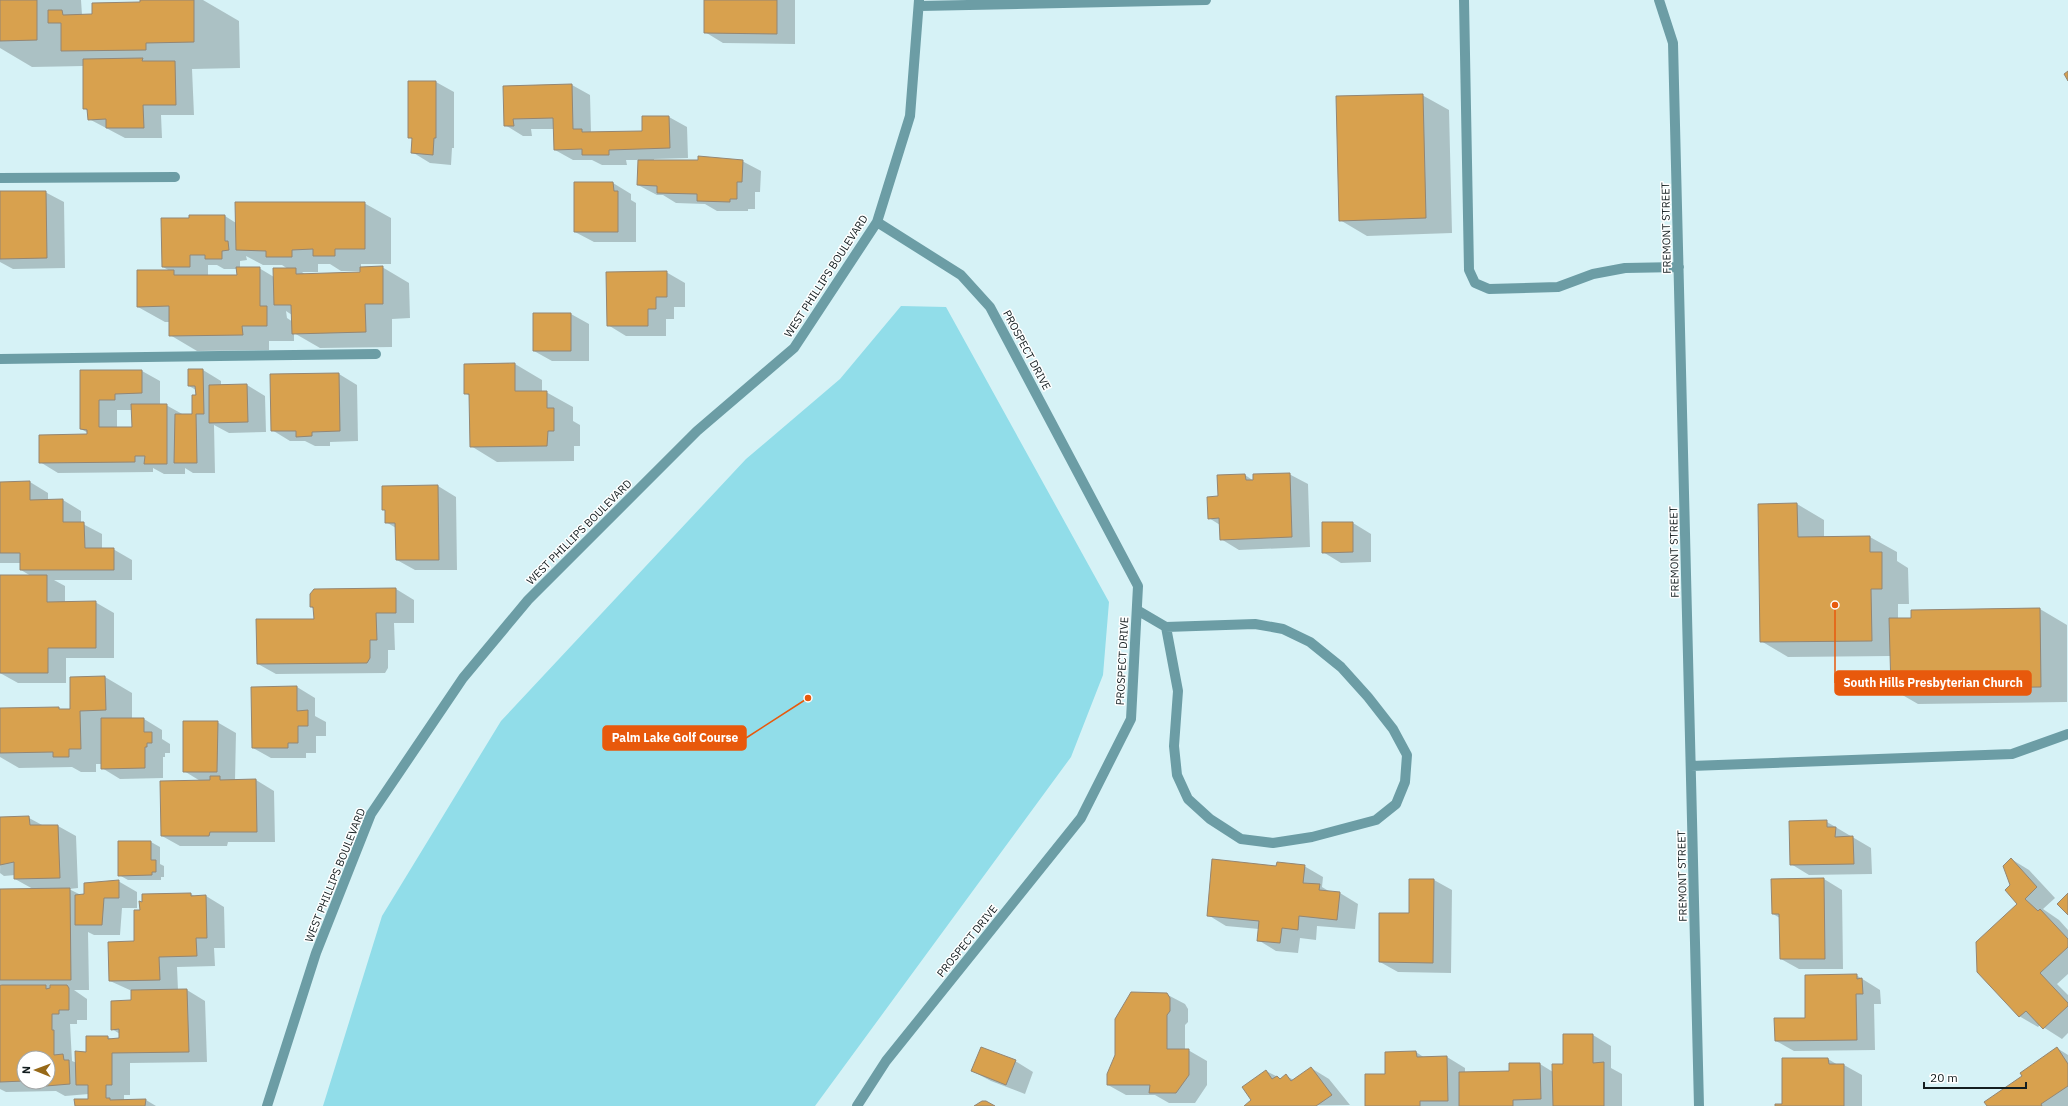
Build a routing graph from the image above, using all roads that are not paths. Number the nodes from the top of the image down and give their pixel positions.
1 (1206, 0) edge
2 (1464, 0) edge
3 (1659, 0) edge
4 (920, 3) edge
5 (175, 177) dead end
6 (0, 178) edge
7 (877, 222) junction
8 (1679, 267) junction
9 (376, 354) dead end
10 (0, 359) edge
11 (1137, 610) junction
12 (1166, 627) junction
13 (2068, 734) edge
14 (1691, 766) junction
15 (267, 1106) edge
16 (857, 1106) edge
17 (1699, 1106) edge

1 - 4 street
2 - 8 street
3 - 8 street, FREMONT STREET
4 - 7 street, WEST PHILLIPS BOULEVARD
5 - 6 street
7 - 11 street, PROSPECT DRIVE
7 - 15 street, WEST PHILLIPS BOULEVARD
8 - 14 street, FREMONT STREET
9 - 10 street
11 - 12 street
11 - 16 street, PROSPECT DRIVE
12 - 12 street
13 - 14 street
14 - 17 street, FREMONT STREET

